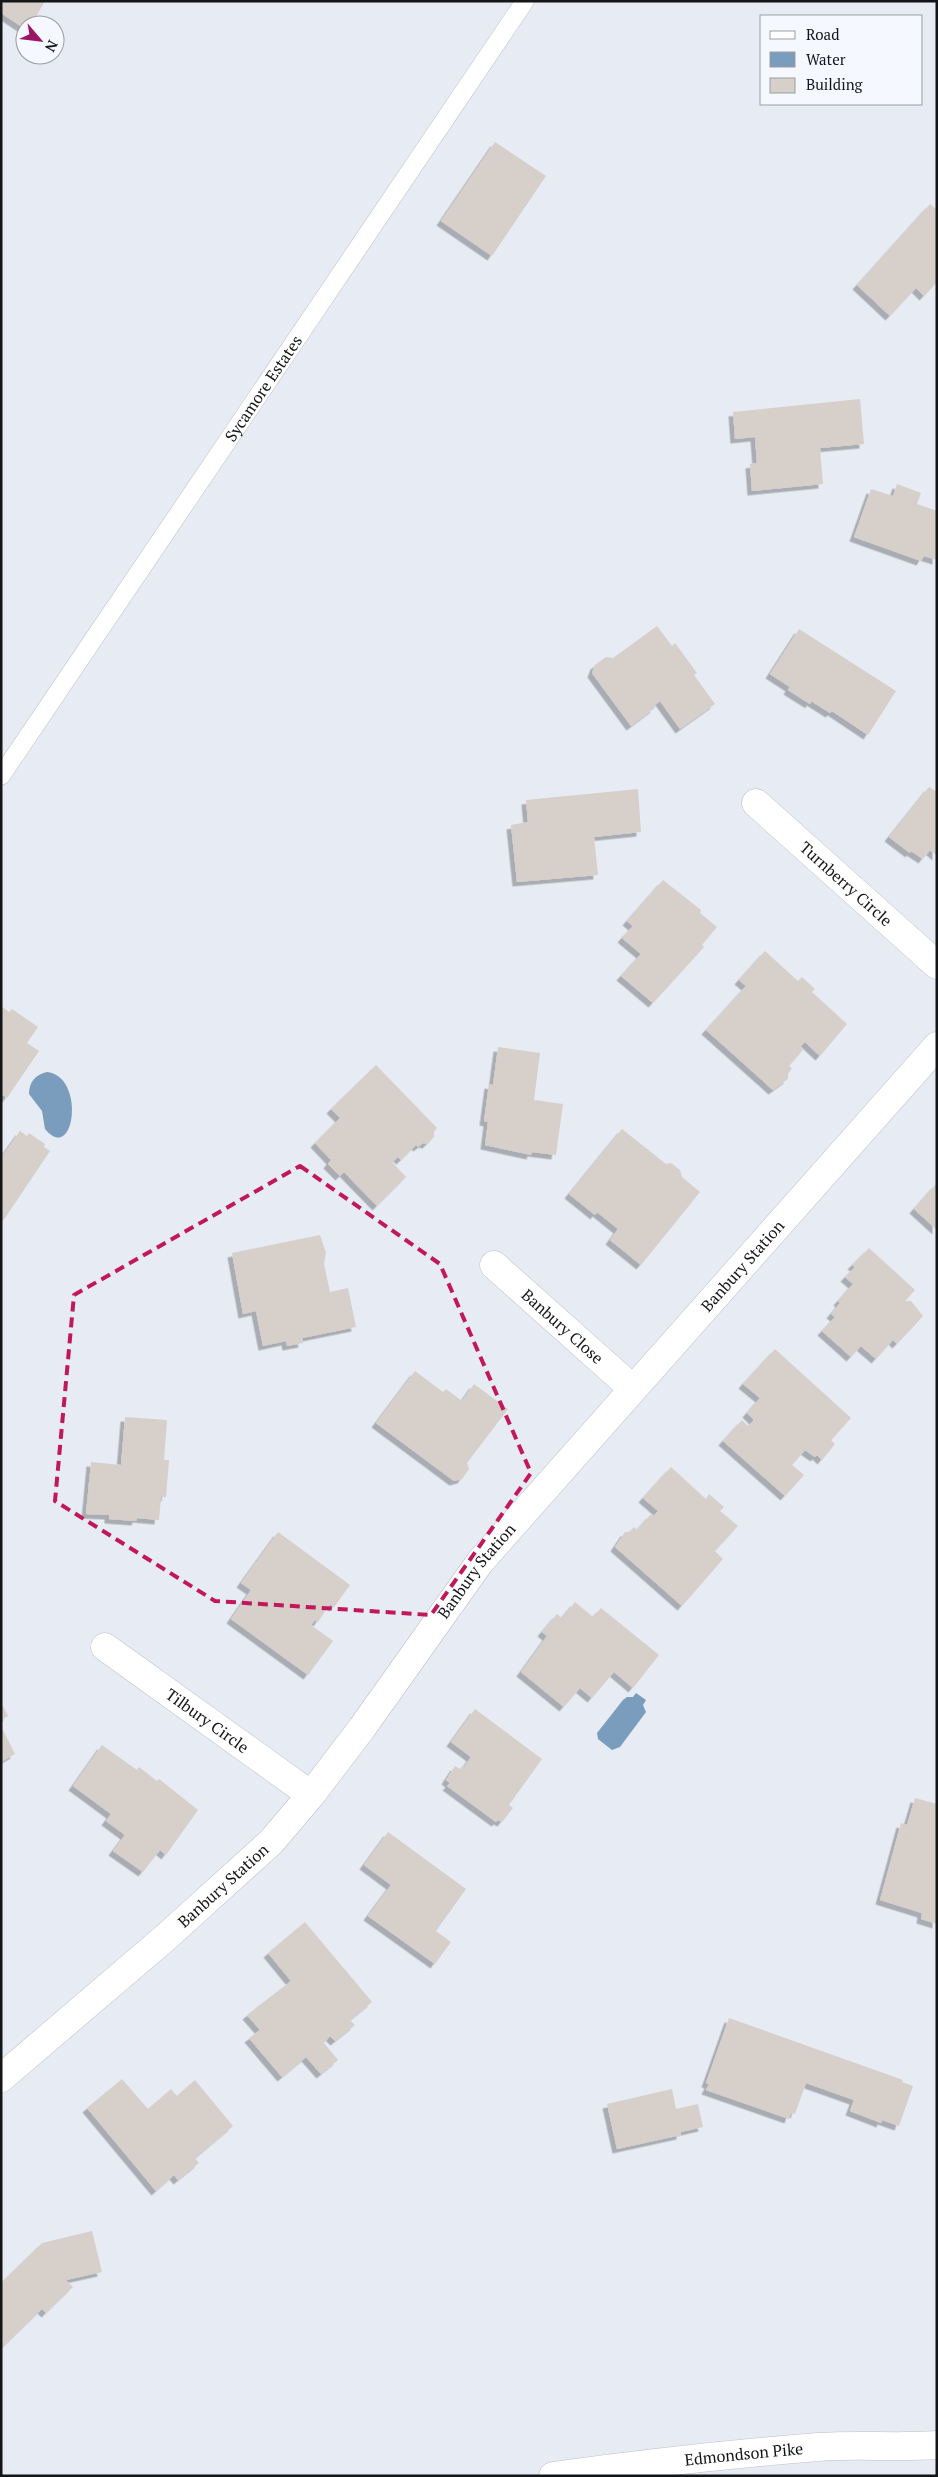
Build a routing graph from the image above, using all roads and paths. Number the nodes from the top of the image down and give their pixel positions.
1 (525, 1) edge
2 (1, 776) edge
3 (756, 803) dead end
4 (937, 965) edge
5 (937, 1046) edge
6 (494, 1265) dead end
7 (633, 1389) junction
8 (104, 1647) dead end
9 (311, 1795) junction
10 (1, 2078) edge
11 (937, 2445) edge
12 (552, 2476) edge

1 - 2 lane, Sycamore Estates
3 - 4 street, Turnberry Circle
5 - 7 street, Banbury Station
6 - 7 street, Banbury Close
7 - 9 street, Banbury Station
8 - 9 street, Tilbury Circle
9 - 10 street, Banbury Station
11 - 12 street, Edmondson Pike

